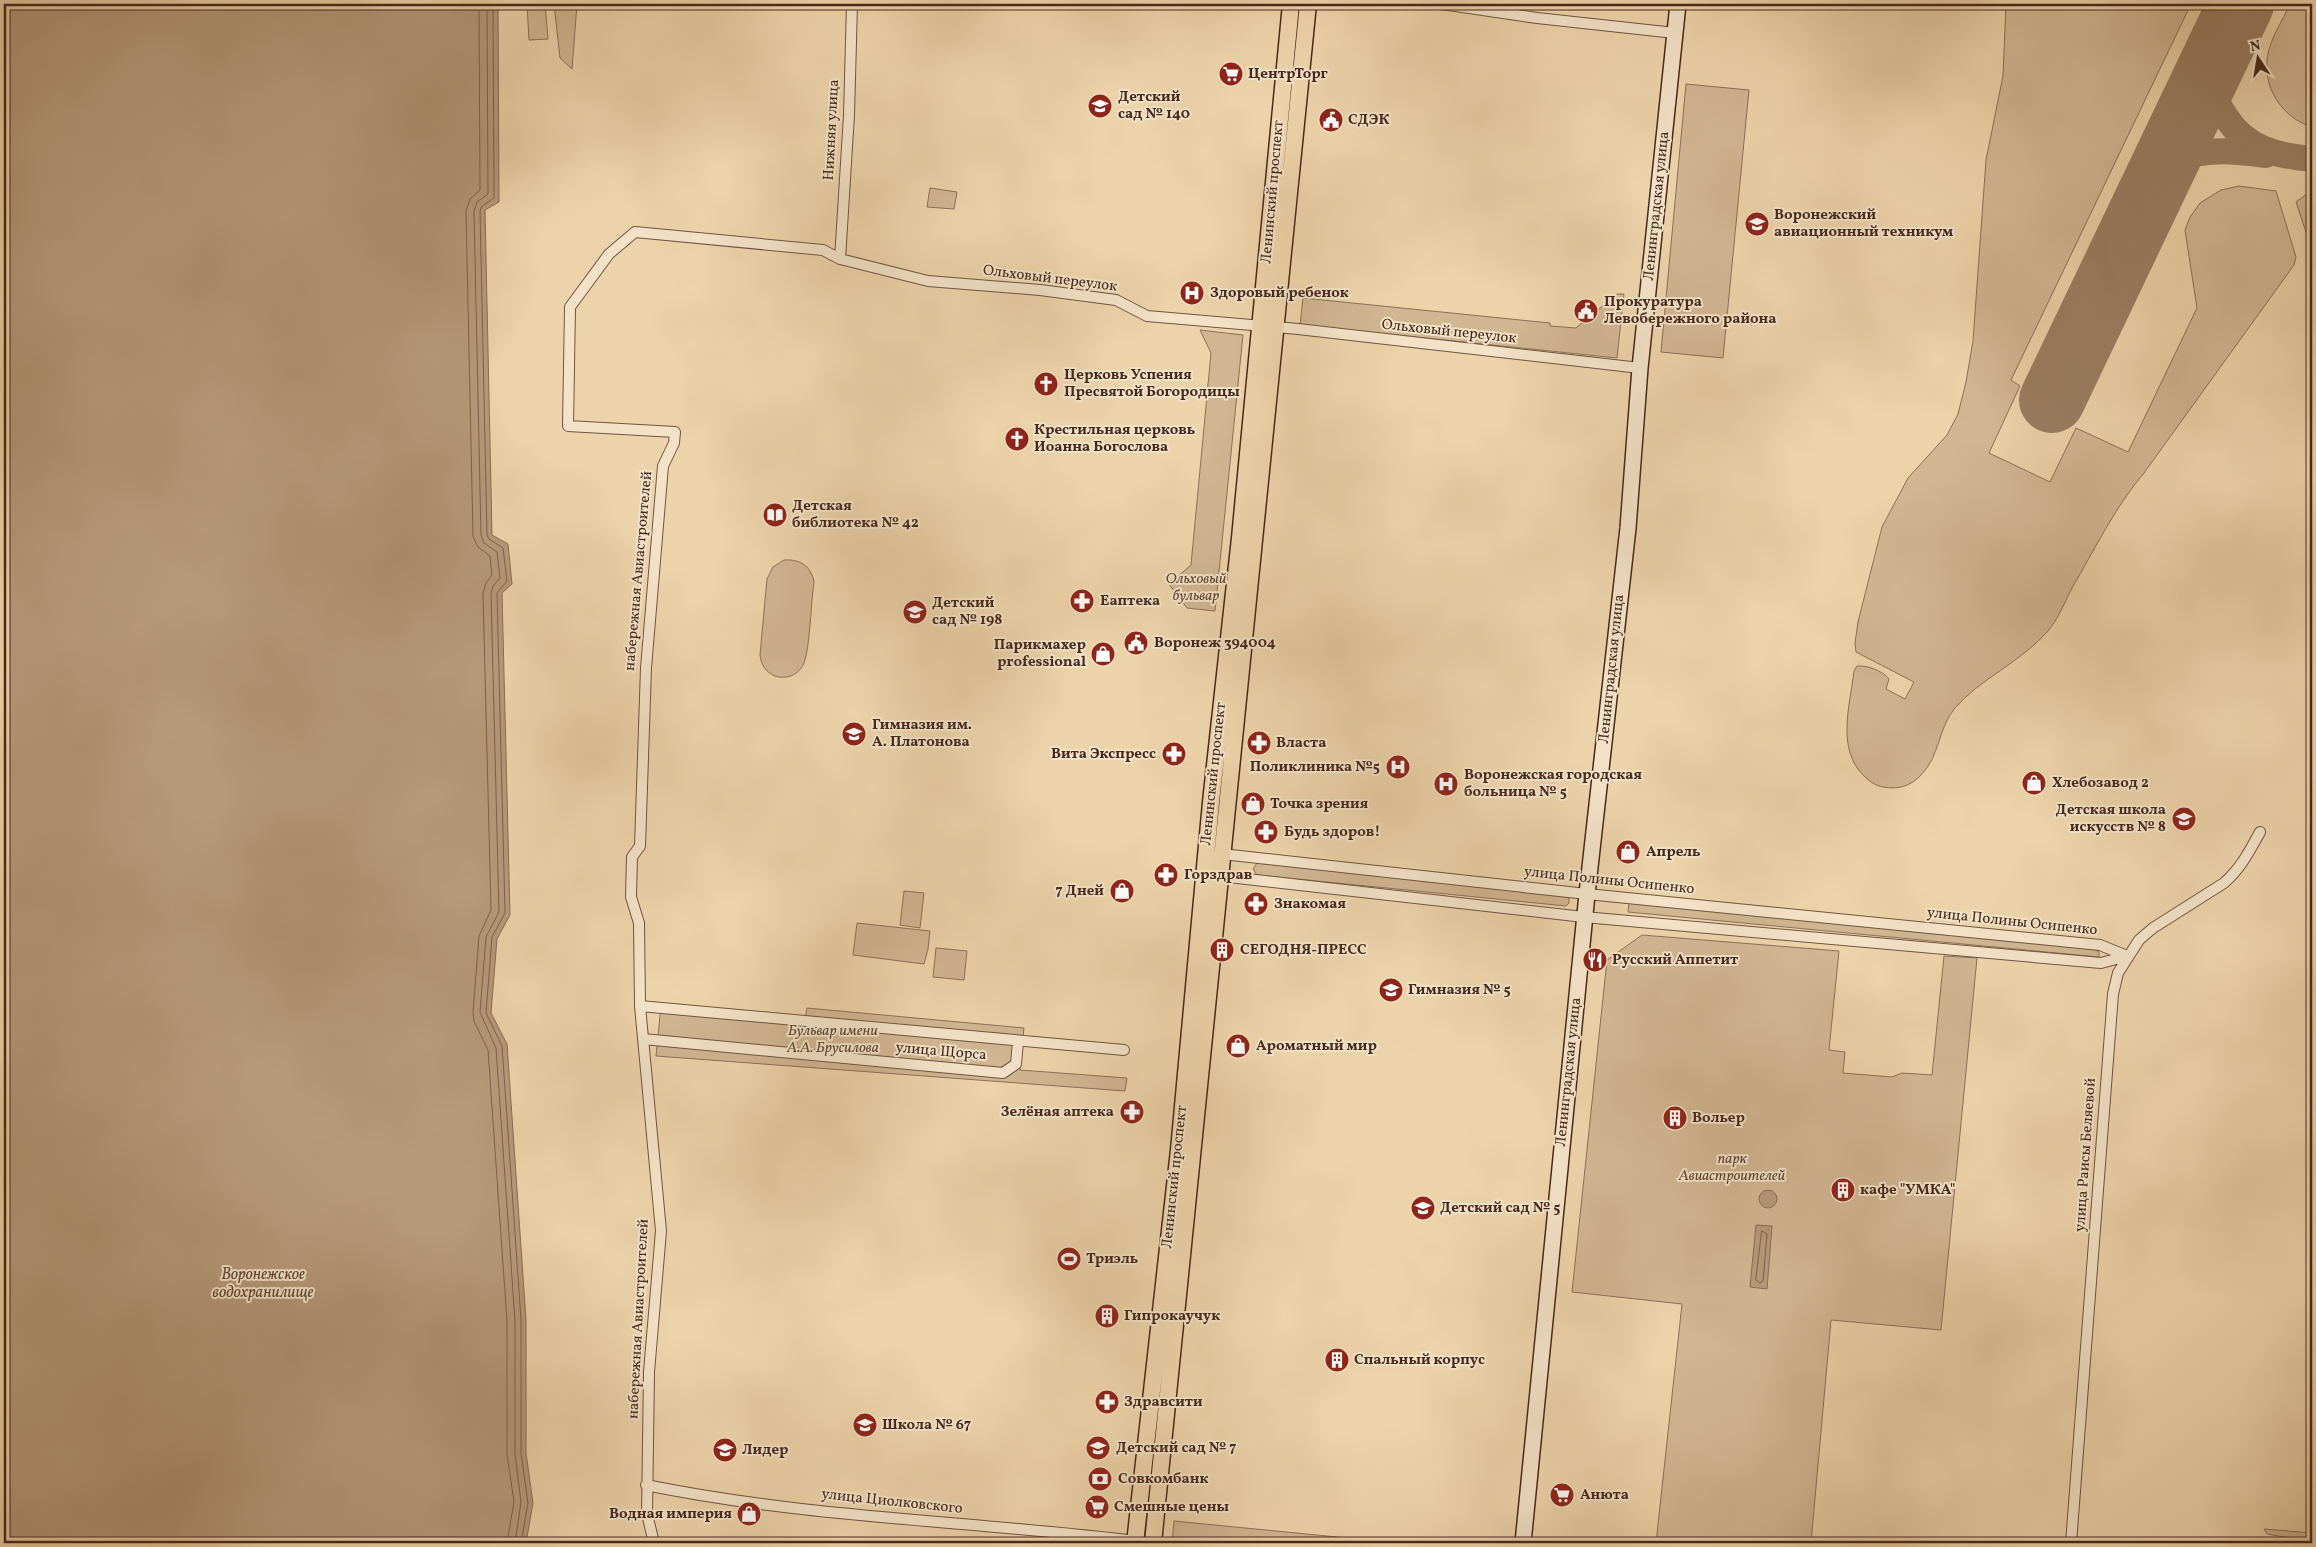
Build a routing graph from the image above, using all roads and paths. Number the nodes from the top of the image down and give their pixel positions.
1 (852, 4) edge
2 (1291, 4) edge
3 (1308, 4) edge
4 (1442, 4) edge
5 (1678, 4) edge
6 (1675, 33) junction
7 (635, 232) joint
8 (840, 258) junction
9 (1268, 327) junction
10 (1640, 368) junction
11 (2260, 832) dead end
12 (1222, 854) junction
13 (1205, 862) junction
14 (1220, 876) junction
15 (1587, 894) junction
16 (1584, 917) junction
17 (2127, 956) junction
18 (640, 1006) junction
19 (643, 1039) junction
20 (1018, 1042) junction
21 (1124, 1050) dead end
22 (646, 1485) junction
23 (1136, 1542) edge
24 (654, 1543) edge
25 (1153, 1543) edge
26 (1523, 1543) edge
27 (2072, 1543) edge

1 - 8 street, Нижняя улица
2 - 9 main road, Ленинский проспект
3 - 9 main road, Ленинский проспект
4 - 6 street
5 - 6 main road, Ленинградская улица
6 - 10 main road, Ленинградская улица
7 - 8 street, Ольховый переулок
7 - 18 street, набережная Авиастроителей
8 - 9 street, Ольховый переулок
9 - 10 street, Ольховый переулок
9 - 12 main road, Ленинский проспект
9 - 13 main road, Ленинский проспект
10 - 15 main road, Ленинградская улица
11 - 17 street, улица Раисы Беляевой
12 - 13 street
12 - 14 main road, Ленинский проспект
12 - 15 street, улица Полины Осипенко
13 - 14 street
13 - 23 main road, Ленинский проспект
14 - 16 street, улица Полины Осипенко
14 - 25 main road, Ленинский проспект
15 - 16 main road, Ленинградская улица
15 - 17 street, улица Полины Осипенко
16 - 17 street, улица Полины Осипенко
16 - 26 main road, Ленинградская улица
17 - 27 street, улица Раисы Беляевой
18 - 19 street, набережная Авиастроителей
18 - 20 street
19 - 20 street, улица Щорса
19 - 22 street, набережная Авиастроителей
20 - 21 street
22 - 23 street, улица Циолковского
22 - 24 street, набережная Авиастроителей

